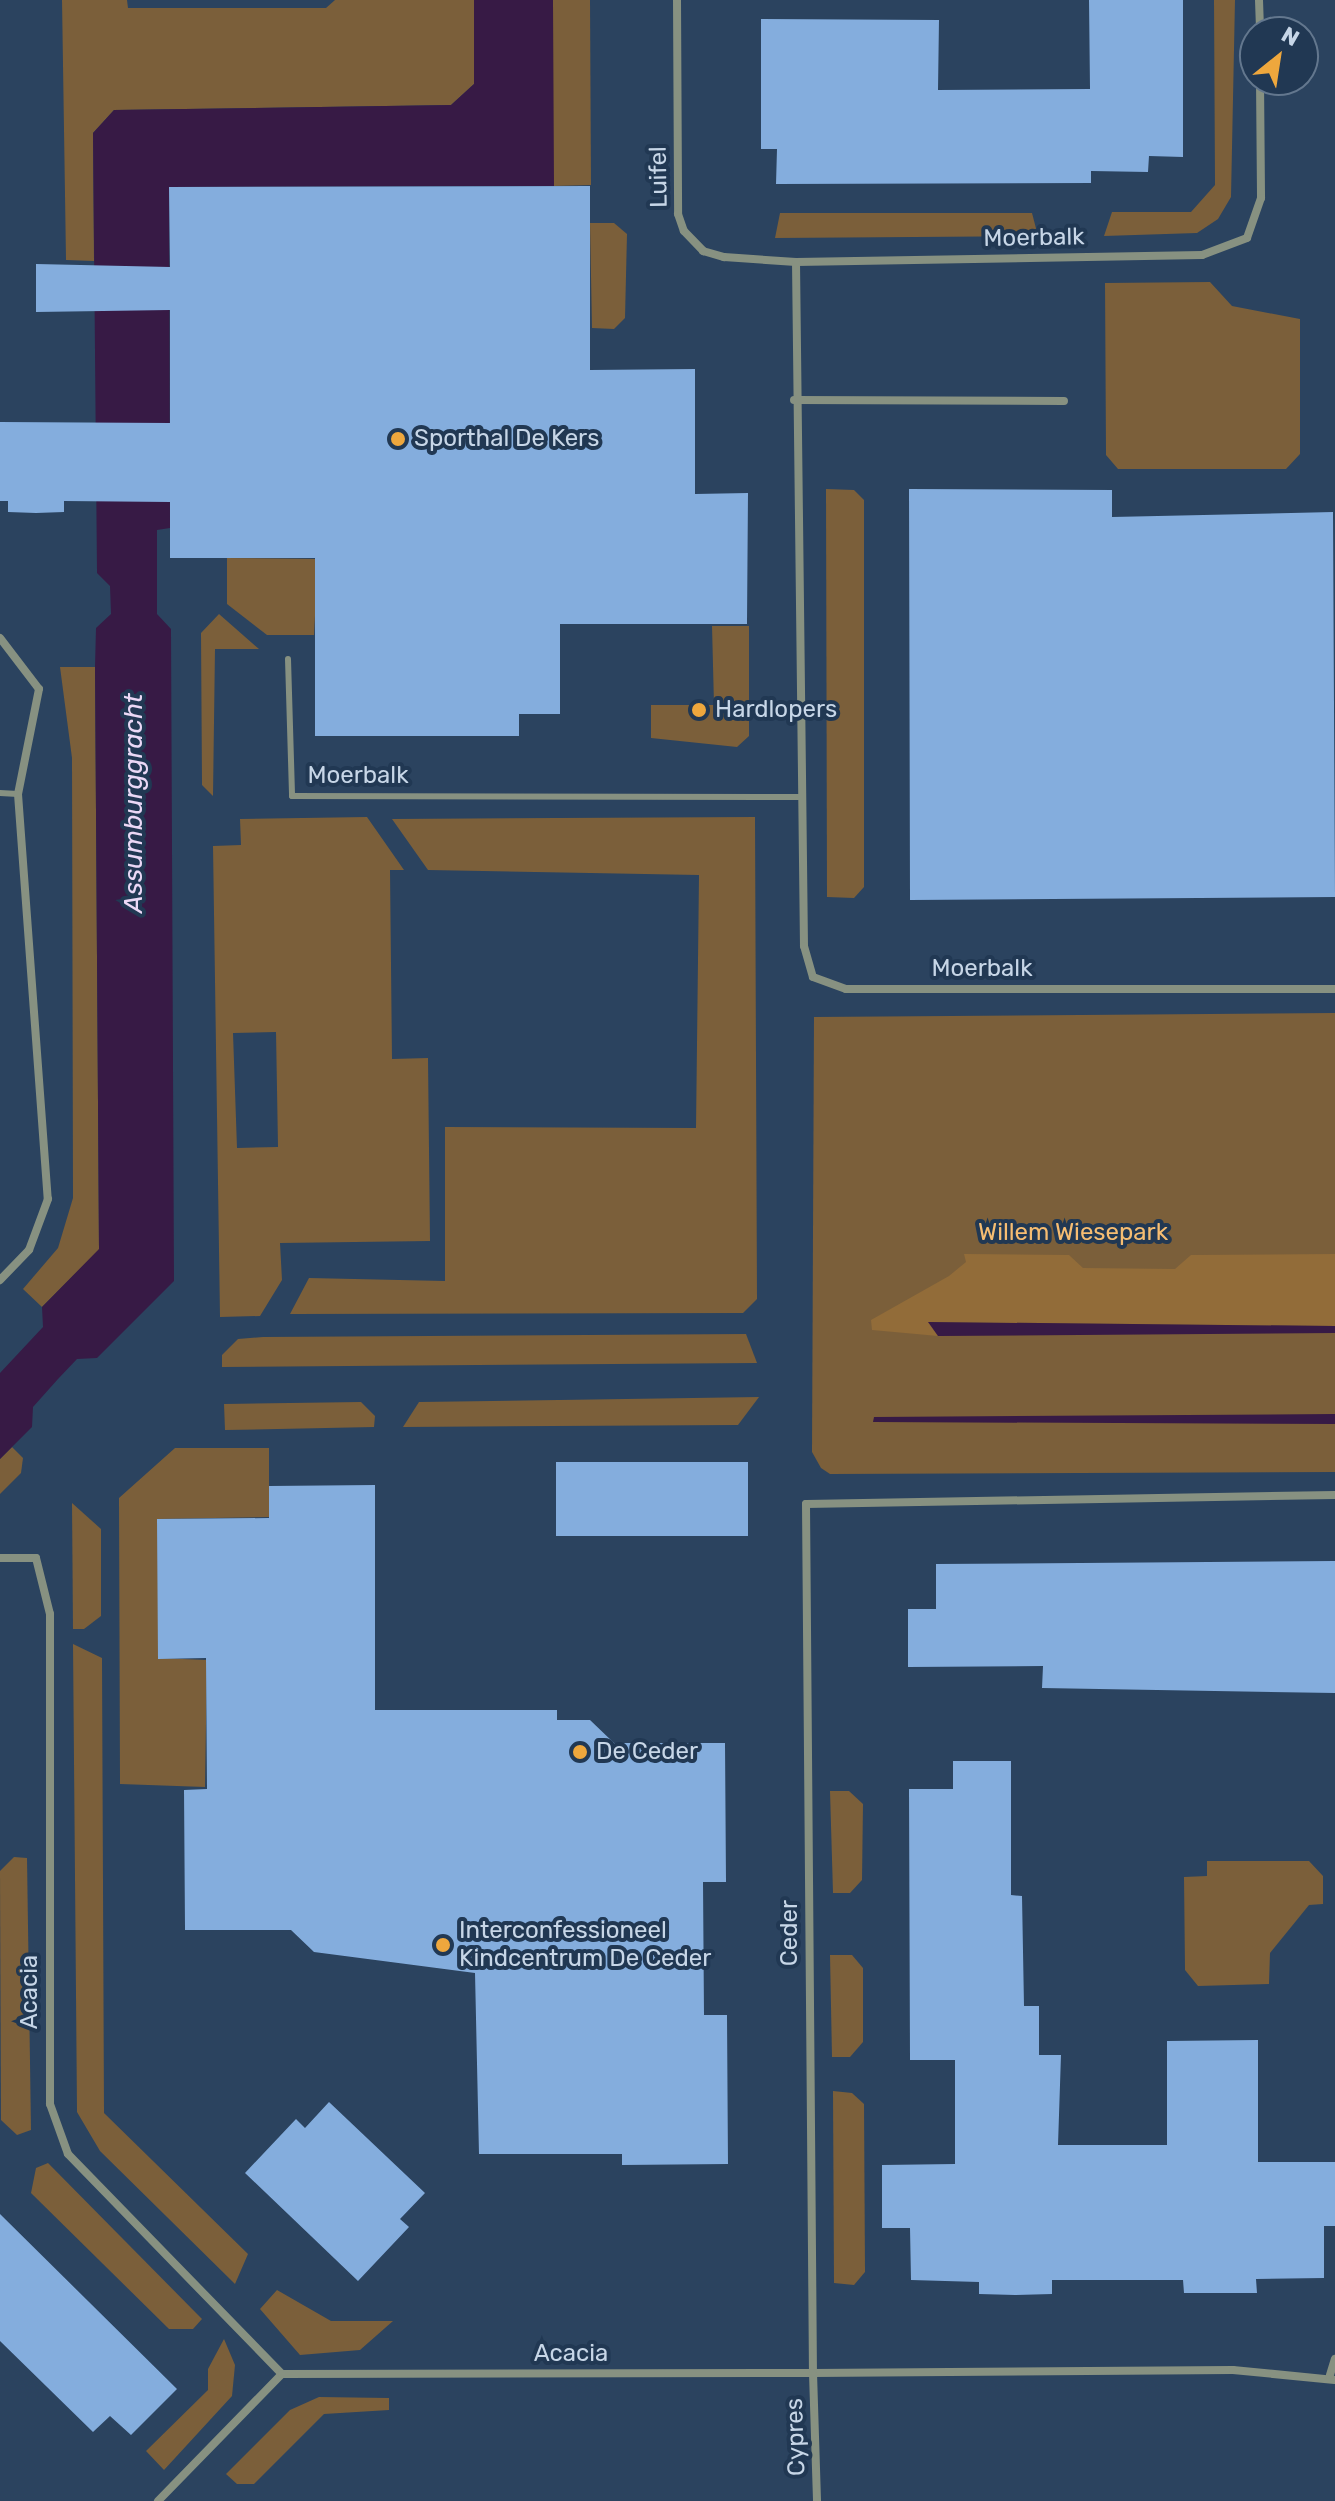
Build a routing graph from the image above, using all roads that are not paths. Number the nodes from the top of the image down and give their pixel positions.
1 (677, 0) edge
2 (1260, 96) edge
3 (796, 262) junction
4 (794, 400) junction
5 (1064, 401) dead end
6 (0, 638) edge
7 (288, 659) dead end
8 (0, 793) edge
9 (18, 794) junction
10 (801, 797) junction
11 (1335, 989) edge
12 (0, 1280) edge
13 (1335, 1495) edge
14 (0, 1558) edge
15 (1335, 2359) edge
16 (813, 2373) junction
17 (282, 2374) junction
18 (1333, 2377) edge
19 (158, 2501) edge
20 (817, 2501) edge

1 - 3 street, Luifel
2 - 3 street, Moerbalk
3 - 4 street, Moerbalk
4 - 5 street
4 - 10 street, Moerbalk
6 - 9 street
7 - 10 lane, Moerbalk
8 - 9 lane
9 - 12 street
10 - 11 street, Moerbalk
13 - 16 street, Ceder
14 - 17 street, Acacia
15 - 18 street
16 - 17 street, Acacia
16 - 18 street
16 - 20 street, Cypres
17 - 19 street

